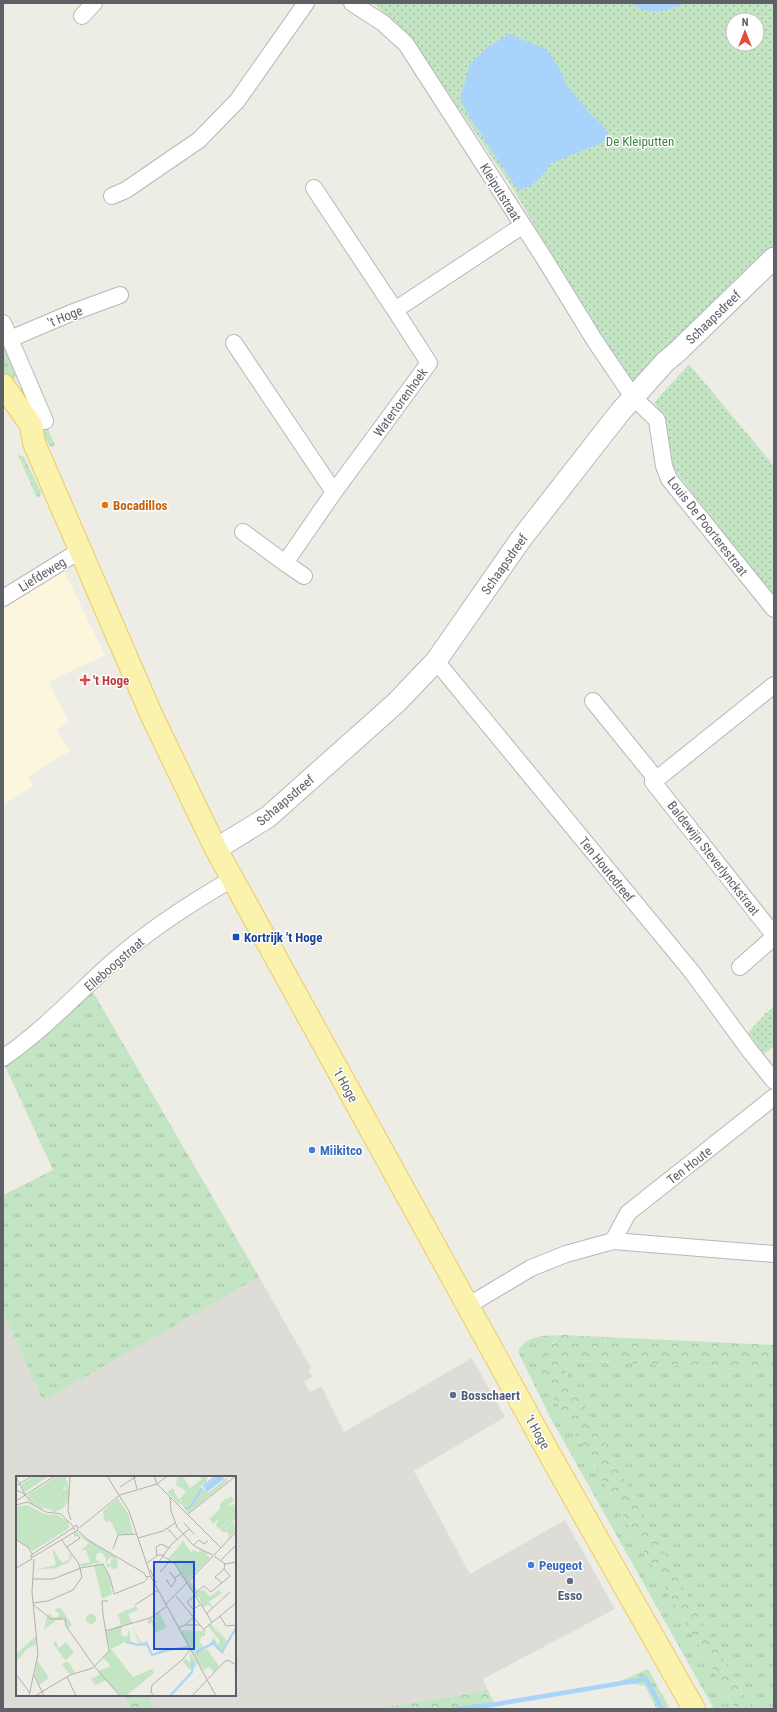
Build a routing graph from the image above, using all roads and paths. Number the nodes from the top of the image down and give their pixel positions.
1 (94, 3) edge
2 (306, 3) edge
3 (352, 3) edge
4 (82, 16) dead end
5 (314, 188) dead end
6 (112, 196) dead end
7 (522, 226) junction
8 (774, 258) edge
9 (120, 295) dead end
10 (395, 310) junction
11 (3, 323) edge
12 (10, 339) junction
13 (234, 343) dead end
14 (3, 385) edge
15 (633, 397) junction
16 (3, 411) edge
17 (45, 421) dead end
18 (34, 443) junction
19 (334, 492) junction
20 (243, 532) dead end
21 (81, 550) junction
22 (286, 563) junction
23 (304, 576) dead end
24 (3, 598) edge
25 (774, 609) edge
26 (436, 661) junction
27 (774, 685) edge
28 (593, 701) dead end
29 (654, 782) junction
30 (216, 849) junction
31 (232, 879) junction
32 (774, 936) edge
33 (740, 967) dead end
34 (3, 1058) edge
35 (774, 1081) edge
36 (774, 1097) edge
37 (613, 1241) junction
38 (774, 1254) edge
39 (469, 1305) junction
40 (694, 1709) edge

1 - 4 street
2 - 6 street
3 - 7 street, Kleiputstraat
5 - 10 street, Watertorenhoek
7 - 10 street
7 - 15 street, Kleiputstraat
8 - 15 street, Schaapsdreef
9 - 12 street, 't Hoge
10 - 19 street, Watertorenhoek
11 - 12 street
12 - 17 street
13 - 19 street
14 - 18 main road, 't Hoge
15 - 25 street, Louis De Poorterestraat
15 - 26 street, Schaapsdreef
16 - 18 main road
18 - 21 main road, 't Hoge
19 - 22 street, Watertorenhoek
20 - 22 street
21 - 24 street, Liefdeweg
21 - 30 main road, 't Hoge
22 - 23 street
26 - 30 street, Schaapsdreef
26 - 35 street, Ten Houtedreef
27 - 29 street
28 - 29 street, Baldewijn Steverlynckstraat
29 - 32 street, Baldewijn Steverlynckstraat
30 - 31 main road, 't Hoge
31 - 34 street, Elleboogstraat
31 - 39 main road, 't Hoge
32 - 33 street, Baldewijn Steverlynckstraat
36 - 37 street, Ten Houte
37 - 38 street
37 - 39 street
39 - 40 main road, 't Hoge

